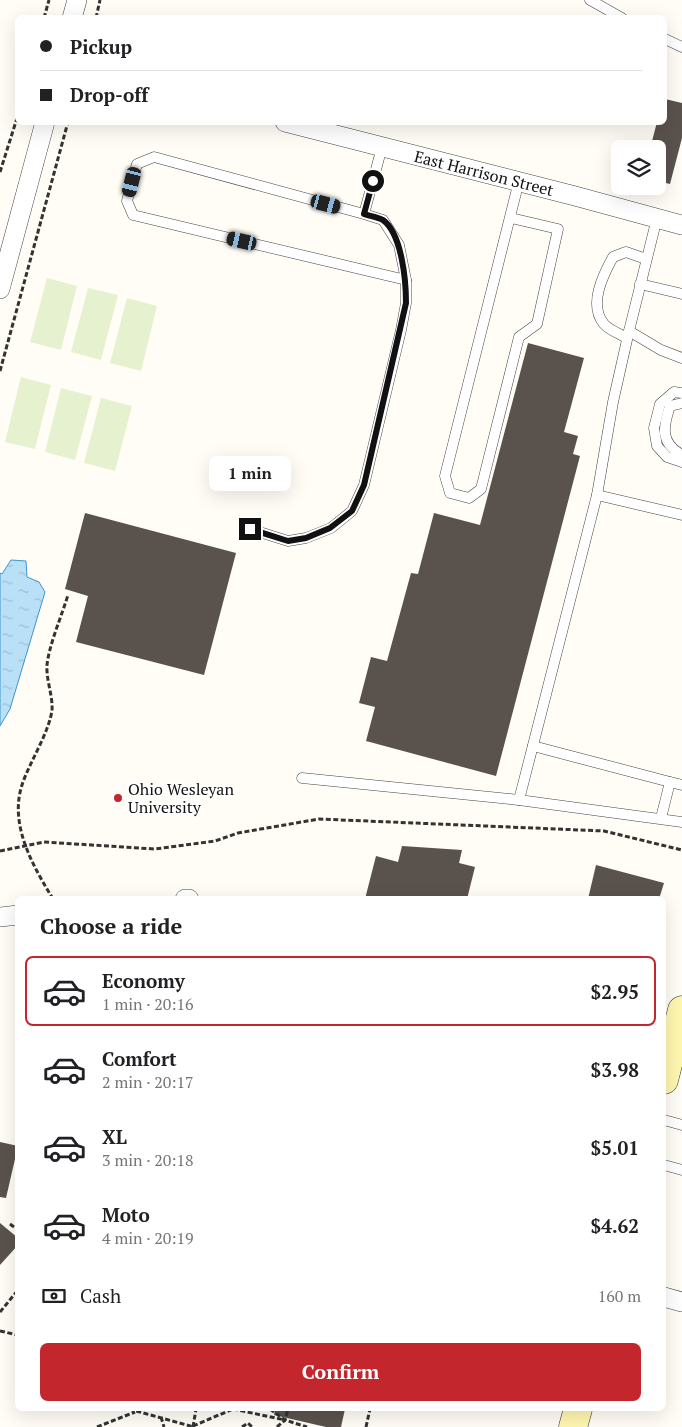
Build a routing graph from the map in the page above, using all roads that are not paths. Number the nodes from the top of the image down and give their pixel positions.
1 (77, 0) edge
2 (590, 0) edge
3 (73, 15) edge
4 (617, 15) edge
5 (667, 39) edge
6 (682, 47) edge
7 (44, 125) edge
8 (297, 125) edge
9 (382, 147) junction
10 (519, 181) junction
11 (364, 214) junction
12 (511, 218) junction
13 (657, 218) junction
14 (682, 225) edge
15 (646, 259) junction
16 (406, 280) junction
17 (640, 284) junction
18 (0, 289) edge
19 (682, 294) edge
20 (628, 335) junction
21 (682, 358) edge
22 (682, 393) edge
23 (682, 403) edge
24 (682, 455) edge
25 (682, 462) edge
26 (597, 495) junction
27 (682, 516) edge
28 (250, 529) dead end
29 (533, 746) junction
30 (302, 778) dead end
31 (670, 782) junction
32 (682, 785) edge
33 (519, 800) junction
34 (661, 818) junction
35 (682, 822) edge
36 (15, 915) edge
37 (0, 917) edge
38 (678, 1015) edge
39 (666, 1071) edge
40 (666, 1121) edge
41 (682, 1125) edge
42 (666, 1166) edge
43 (682, 1170) edge
44 (666, 1298) edge
45 (682, 1302) edge
46 (577, 1411) edge
47 (573, 1427) edge

1 - 3 street
2 - 4 lane
5 - 6 lane
7 - 18 street
8 - 9 street, East Harrison Street
9 - 10 street, East Harrison Street
9 - 11 lane
10 - 12 lane
10 - 13 street, East Harrison Street
11 - 16 lane
11 - 16 lane
12 - 12 lane
13 - 14 street, East Harrison Street
13 - 15 lane
15 - 17 lane
15 - 20 lane
16 - 28 lane
17 - 19 lane
17 - 20 lane
20 - 21 lane
20 - 26 lane
22 - 25 lane
23 - 24 lane
26 - 27 lane
26 - 29 lane
29 - 31 lane
29 - 33 lane
30 - 33 lane
31 - 32 lane
31 - 34 lane
33 - 34 lane
34 - 35 lane
36 - 37 street
38 - 39 street
40 - 41 lane
42 - 43 lane
44 - 45 street
46 - 47 street

